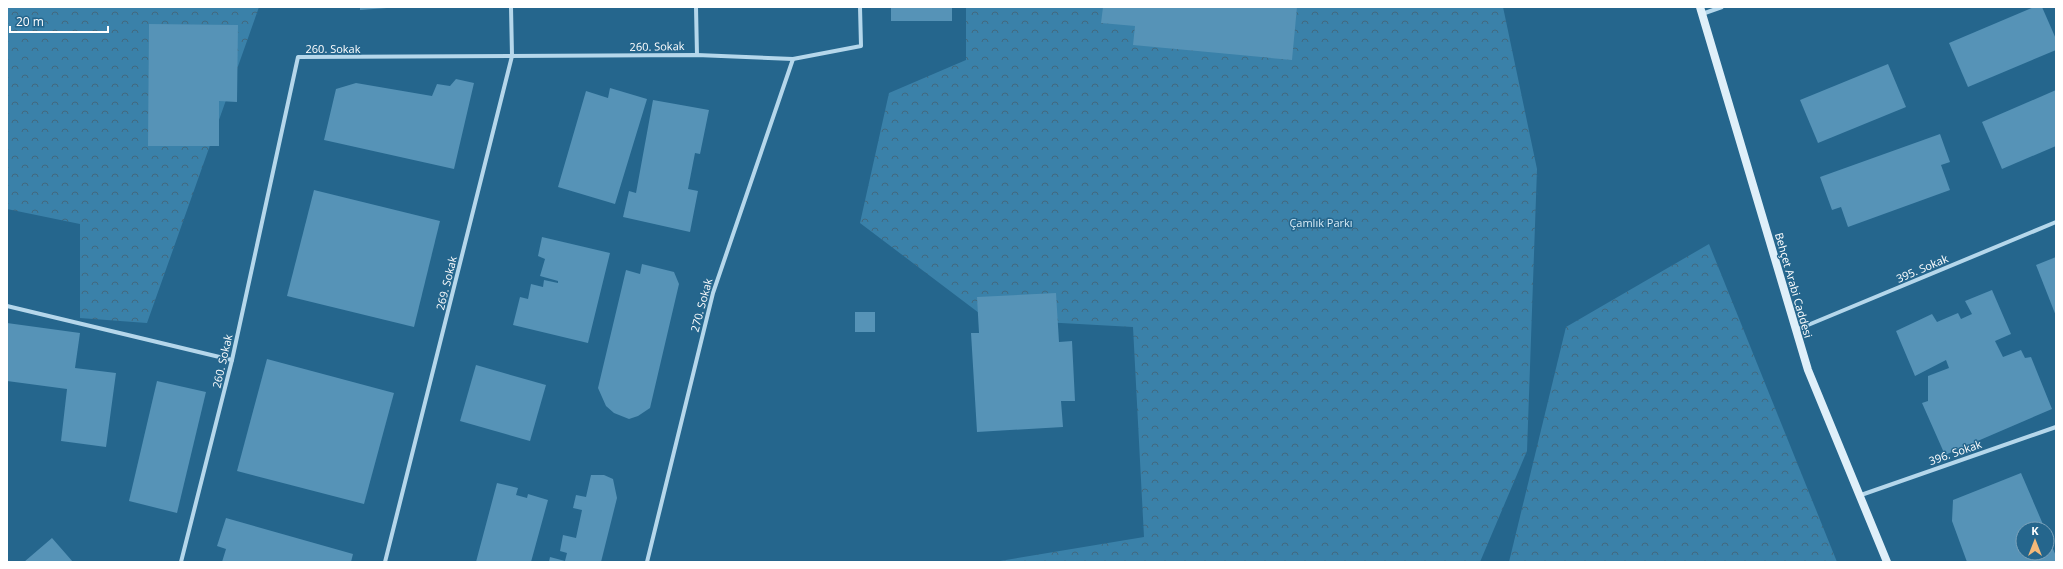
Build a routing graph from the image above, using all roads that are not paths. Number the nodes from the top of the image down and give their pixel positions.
1 (510, 7) edge
2 (696, 7) edge
3 (860, 7) edge
4 (1722, 7) edge
5 (1701, 10) edge
6 (697, 55) junction
7 (512, 56) junction
8 (793, 59) junction
9 (2056, 222) edge
10 (7, 306) edge
11 (1796, 330) junction
12 (232, 360) junction
13 (2056, 427) edge
14 (1861, 495) junction
15 (181, 562) edge
16 (385, 562) edge
17 (647, 562) edge
18 (1887, 562) edge

1 - 7 street, 269. Sokak
2 - 6 street
3 - 8 street, 260. Sokak
4 - 5 street
5 - 11 main road, Behçet Arabi Caddesi
6 - 7 street, 260. Sokak
6 - 8 street, 260. Sokak
7 - 12 street, 260. Sokak
7 - 16 street, 269. Sokak
8 - 17 street, 270. Sokak
9 - 11 street, 395. Sokak
10 - 12 street
11 - 14 main road, Behçet Arabi Caddesi
12 - 15 street, 260. Sokak
13 - 14 street, 396. Sokak
14 - 18 main road, Behçet Arabi Caddesi

